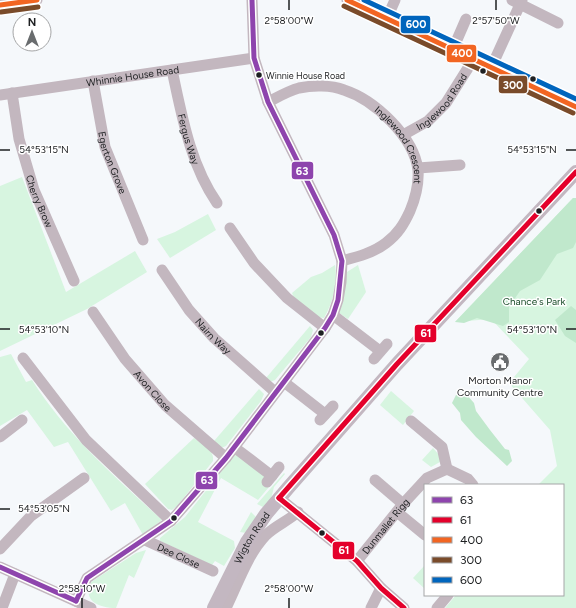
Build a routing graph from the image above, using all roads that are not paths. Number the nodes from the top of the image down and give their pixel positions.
1 (37, 0) edge
2 (252, 0) edge
3 (347, 0) edge
4 (395, 0) edge
5 (518, 1) edge
6 (0, 5) edge
7 (387, 18) junction
8 (466, 20) dead end
9 (558, 23) dead end
10 (453, 49) junction
11 (254, 58) junction
12 (473, 60) junction
13 (491, 68) junction
14 (172, 70) junction
15 (93, 81) junction
16 (12, 93) junction
17 (0, 95) edge
18 (268, 102) junction
19 (576, 107) edge
20 (403, 135) junction
21 (460, 165) dead end
22 (418, 168) junction
23 (576, 172) edge
24 (217, 203) dead end
25 (230, 228) dead end
26 (143, 240) dead end
27 (342, 261) junction
28 (162, 270) dead end
29 (74, 281) dead end
30 (93, 312) dead end
31 (333, 315) junction
32 (325, 328) junction
33 (380, 351) dead end
34 (23, 358) dead end
35 (284, 382) junction
36 (275, 392) junction
37 (326, 413) dead end
38 (22, 420) dead end
39 (412, 421) dead end
40 (0, 437) edge
41 (234, 447) junction
42 (226, 458) junction
43 (447, 469) junction
44 (272, 475) dead end
45 (84, 478) dead end
46 (375, 480) dead end
47 (472, 484) edge
48 (279, 498) junction
49 (400, 508) junction
50 (298, 512) junction
51 (171, 521) junction
52 (424, 534) edge
53 (145, 540) junction
54 (0, 549) edge
55 (357, 561) junction
56 (0, 567) edge
57 (213, 571) dead end
58 (15, 574) junction
59 (381, 588) junction
60 (447, 596) edge
61 (76, 601) junction
62 (2, 608) edge
63 (91, 608) edge
64 (214, 608) edge
65 (226, 608) edge
66 (371, 608) edge
67 (404, 608) edge
68 (437, 608) edge

1 - 6 street
2 - 11 street
3 - 7 street
4 - 7 street
5 - 9 street
5 - 13 street
7 - 10 street
8 - 10 street
10 - 12 street
11 - 14 street, Whinnie House Road
11 - 18 street
12 - 13 street
12 - 20 street, Inglewood Road
13 - 19 street
14 - 15 street, Whinnie House Road
14 - 24 street, Fergus Way
15 - 16 street, Whinnie House Road
15 - 26 street, Egerton Grove
16 - 17 street, Whinnie House Road
16 - 29 street, Cherry Brow
18 - 20 street, Inglewood Crescent
18 - 27 street
20 - 22 street, Inglewood Crescent
21 - 22 street
22 - 27 street, Inglewood Crescent
23 - 48 main road, Wigton Road
25 - 32 street
27 - 31 street
28 - 36 street, Nairn Way
30 - 42 street, Avon Close
31 - 32 street
31 - 33 street
32 - 35 street
34 - 51 street
35 - 36 street
35 - 37 street
36 - 41 street
38 - 40 street
39 - 43 street
41 - 42 street
41 - 44 street
42 - 51 street
43 - 47 street
43 - 49 street, Dunmallet Rigg
45 - 54 street
46 - 49 street
48 - 50 street
48 - 64 main road, Wigton Road
49 - 52 street
49 - 55 street, Dunmallet Rigg
50 - 55 street
50 - 65 street, Wigton Road
51 - 53 street
53 - 57 street, Dee Close
53 - 61 street
55 - 59 street
56 - 58 street
58 - 61 street
58 - 62 street
59 - 66 street
59 - 67 street
60 - 68 street
61 - 63 street

